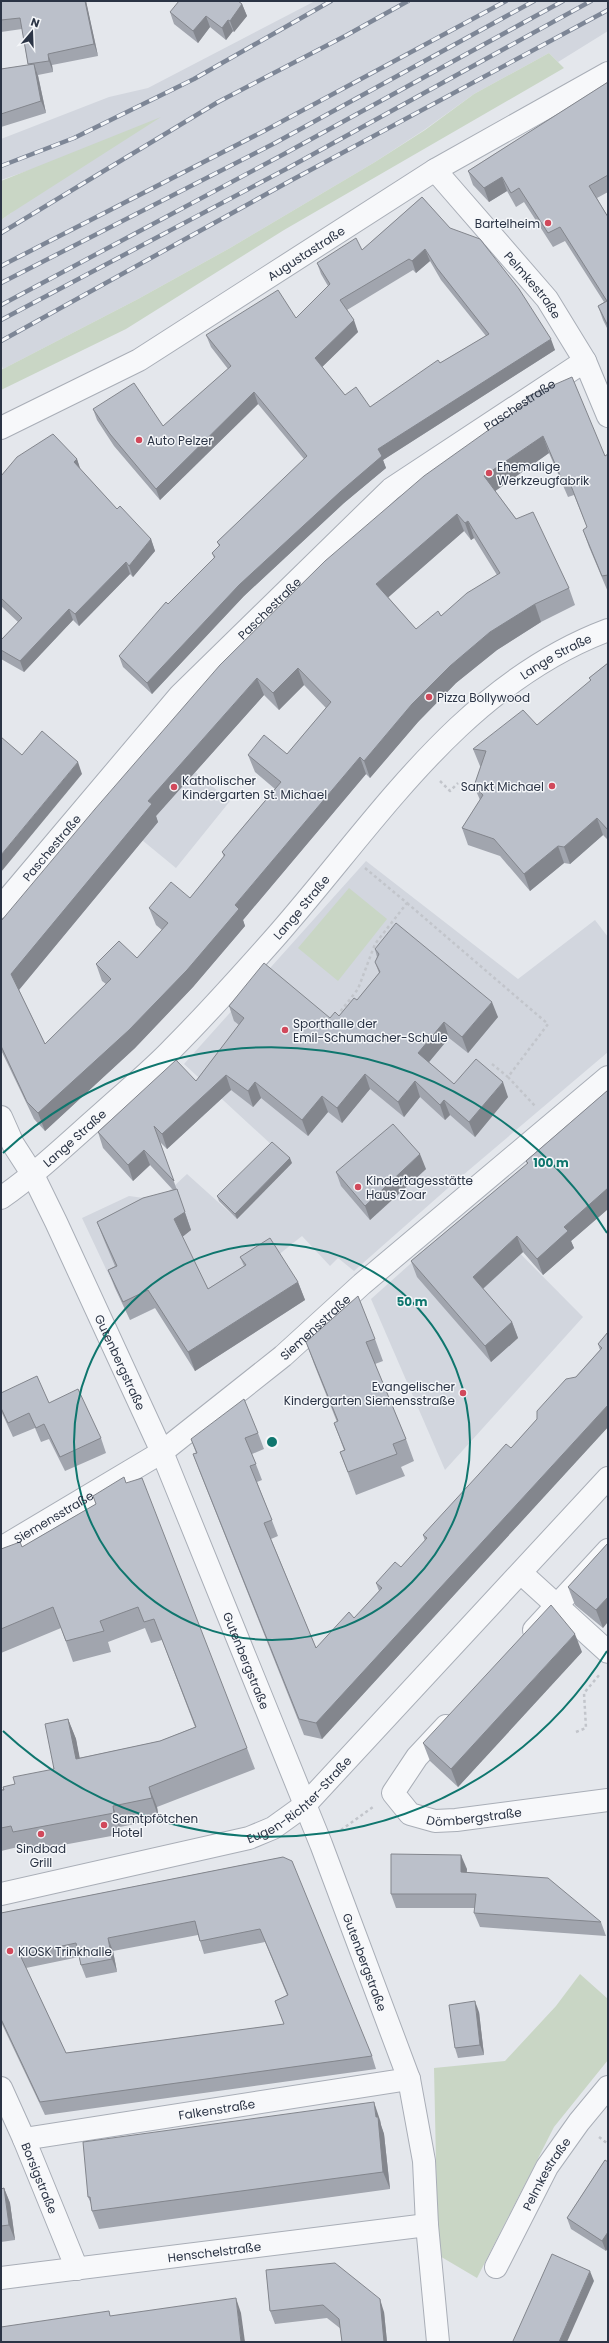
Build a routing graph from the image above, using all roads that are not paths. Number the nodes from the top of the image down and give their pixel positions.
1 (608, 73) edge
2 (435, 170) junction
3 (585, 361) junction
4 (608, 416) edge
5 (1, 428) edge
6 (608, 630) edge
7 (1, 907) edge
8 (608, 1076) edge
9 (1, 1117) edge
10 (33, 1175) junction
11 (1, 1198) edge
12 (162, 1452) junction
13 (608, 1478) edge
14 (1, 1548) edge
15 (608, 1550) edge
16 (521, 1573) junction
17 (556, 1606) junction
18 (519, 1647) edge
19 (605, 1662) edge
20 (460, 1711) edge
21 (608, 1800) edge
22 (305, 1805) junction
23 (1, 1894) edge
24 (409, 2078) junction
25 (608, 2087) edge
26 (1, 2088) edge
27 (24, 2139) junction
28 (427, 2225) junction
29 (496, 2267) dead end
30 (77, 2269) junction
31 (1, 2278) edge
32 (438, 2342) edge

1 - 2 street, Augustastraße
2 - 3 street, Pelmkestraße
2 - 5 street, Augustastraße
3 - 4 street, Pelmkestraße
3 - 7 street, Paschestraße
6 - 10 street, Lange Straße
8 - 12 street, Siemensstraße
9 - 10 street, Gutenbergstraße
10 - 11 street, Lange Straße
10 - 12 street, Gutenbergstraße
12 - 14 street, Siemensstraße
12 - 22 street, Gutenbergstraße
13 - 16 street, Eugen-Richter-Straße
15 - 17 street
16 - 17 street
16 - 22 street, Eugen-Richter-Straße
17 - 18 street
17 - 19 street
20 - 21 street, Dömbergstraße
22 - 23 street, Eugen-Richter-Straße
22 - 24 street, Gutenbergstraße
24 - 27 street, Falkenstraße
24 - 28 street, Gutenbergstraße
25 - 29 street, Pelmkestraße
26 - 27 street, Borsigstraße
27 - 30 street, Borsigstraße
28 - 30 street, Henschelstraße
28 - 32 street
30 - 31 street, Henschelstraße

